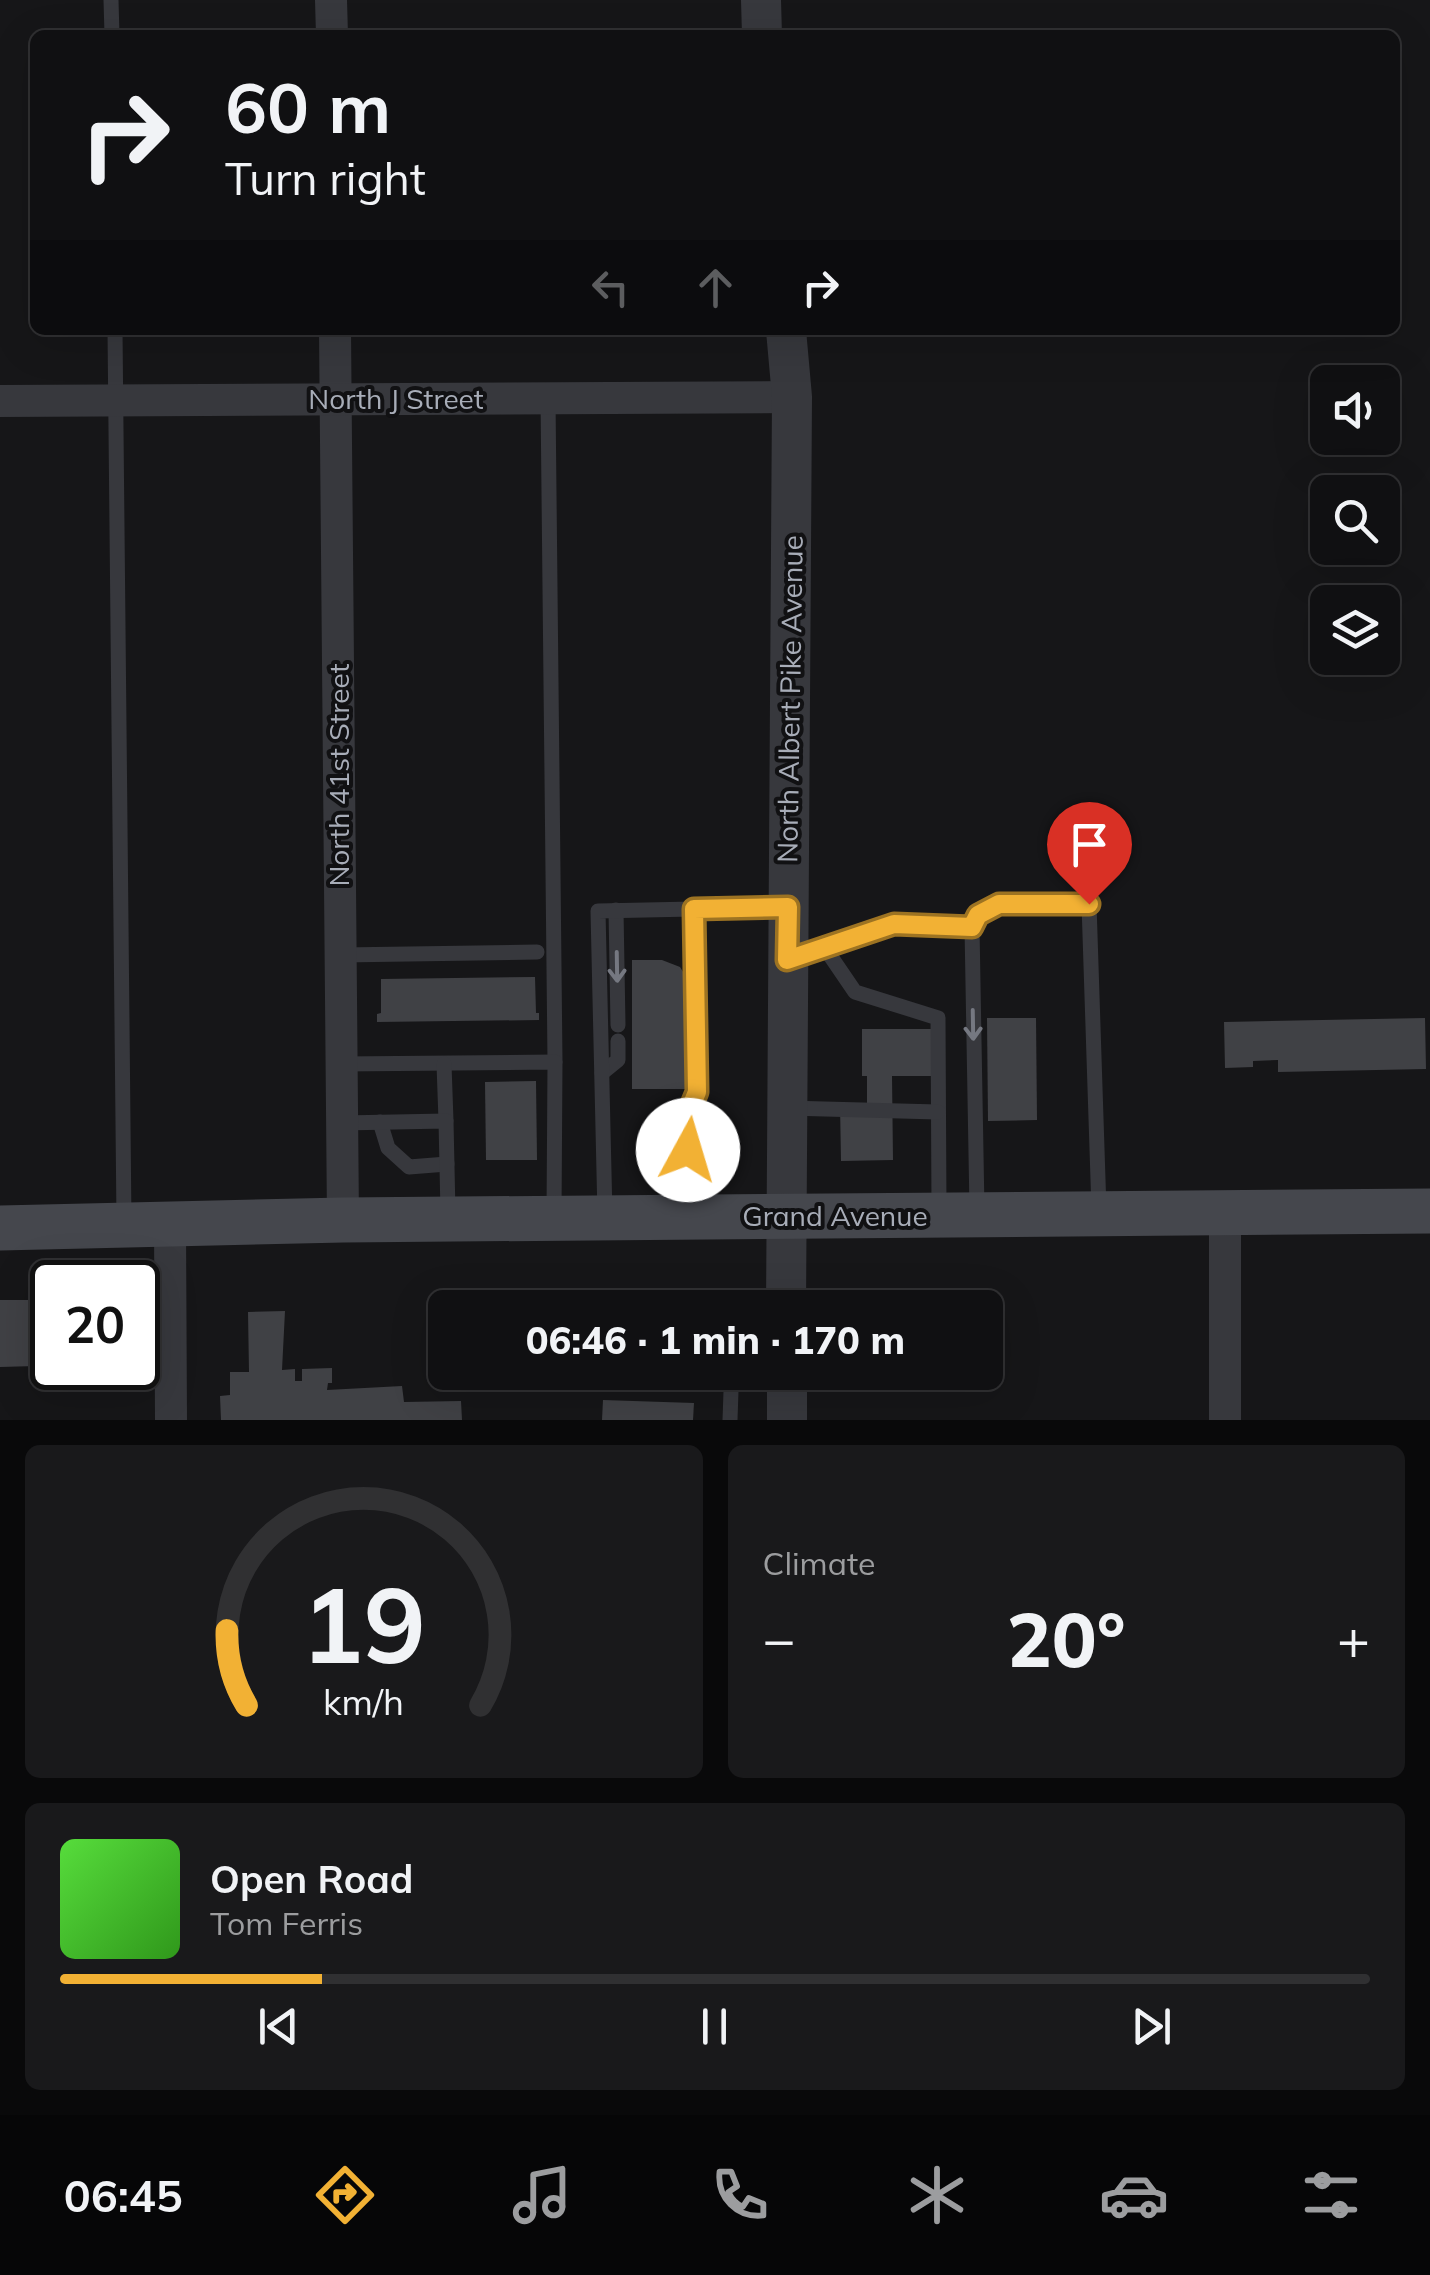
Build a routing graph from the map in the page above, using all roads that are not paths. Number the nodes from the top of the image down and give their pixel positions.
1 (112, 0) edge
2 (331, 0) edge
3 (761, 0) edge
4 (112, 30) edge
5 (332, 30) edge
6 (762, 30) edge
7 (114, 335) edge
8 (335, 335) edge
9 (786, 335) edge
10 (792, 397) junction
11 (548, 398) junction
12 (336, 400) junction
13 (0, 401) edge
14 (115, 401) junction
15 (788, 907) junction
16 (694, 909) junction
17 (616, 910) junction
18 (972, 927) junction
19 (537, 952) dead end
20 (806, 954) junction
21 (341, 955) junction
22 (554, 1062) junction
23 (342, 1064) junction
24 (444, 1064) junction
25 (602, 1073) junction
26 (786, 1108) junction
27 (938, 1112) junction
28 (446, 1121) junction
29 (342, 1122) junction
30 (380, 1122) junction
31 (447, 1164) junction
32 (1430, 1211) edge
33 (1225, 1213) junction
34 (1099, 1214) junction
35 (958, 1215) junction
36 (691, 1217) junction
37 (785, 1217) junction
38 (554, 1218) junction
39 (605, 1218) junction
40 (448, 1219) junction
41 (343, 1220) junction
42 (170, 1225) junction
43 (124, 1226) junction
44 (0, 1228) edge
45 (786, 1290) edge
46 (787, 1390) edge
47 (730, 1391) dead end
48 (171, 1420) edge
49 (730, 1420) edge
50 (787, 1420) edge
51 (1225, 1420) edge

1 - 4 lane
2 - 5 street
3 - 6 street
7 - 14 lane
8 - 12 street, North 41st Street
9 - 10 street, North Albert Pike Avenue
10 - 11 street, North J Street
10 - 15 street, North Albert Pike Avenue
11 - 12 street, North J Street
11 - 22 lane
12 - 14 street, North J Street
12 - 21 street, North 41st Street
13 - 14 street, North J Street
14 - 43 lane
15 - 16 lane
15 - 20 street, North Albert Pike Avenue
16 - 17 lane
16 - 36 lane
17 -> 25 lane
17 - 25 lane
18 - 20 lane
18 - 34 lane
18 -> 35 lane
19 - 21 lane
20 - 26 street, North Albert Pike Avenue
20 - 27 lane
21 - 23 street, North 41st Street
22 - 24 lane
22 - 38 lane
23 - 24 lane
23 - 29 street, North 41st Street
24 - 28 lane
25 - 39 lane
26 - 27 lane
26 - 37 street, North Albert Pike Avenue
27 - 35 lane
28 - 30 lane
28 - 31 lane
29 - 30 lane
29 - 41 street, North 41st Street
30 - 31 lane
31 - 40 lane
32 - 33 main road, Grand Avenue
33 - 34 main road, Grand Avenue
33 - 51 street
34 - 35 main road, Grand Avenue
35 - 37 main road, Grand Avenue
36 - 37 main road, Grand Avenue
36 - 39 main road, Grand Avenue
37 - 45 street, North Albert Pike Avenue
38 - 39 main road, Grand Avenue
38 - 40 main road, Grand Avenue
40 - 41 main road, Grand Avenue
41 - 42 main road, Grand Avenue
42 - 43 main road, Grand Avenue
42 - 48 street
43 - 44 main road, Grand Avenue
46 - 50 street
47 - 49 lane

